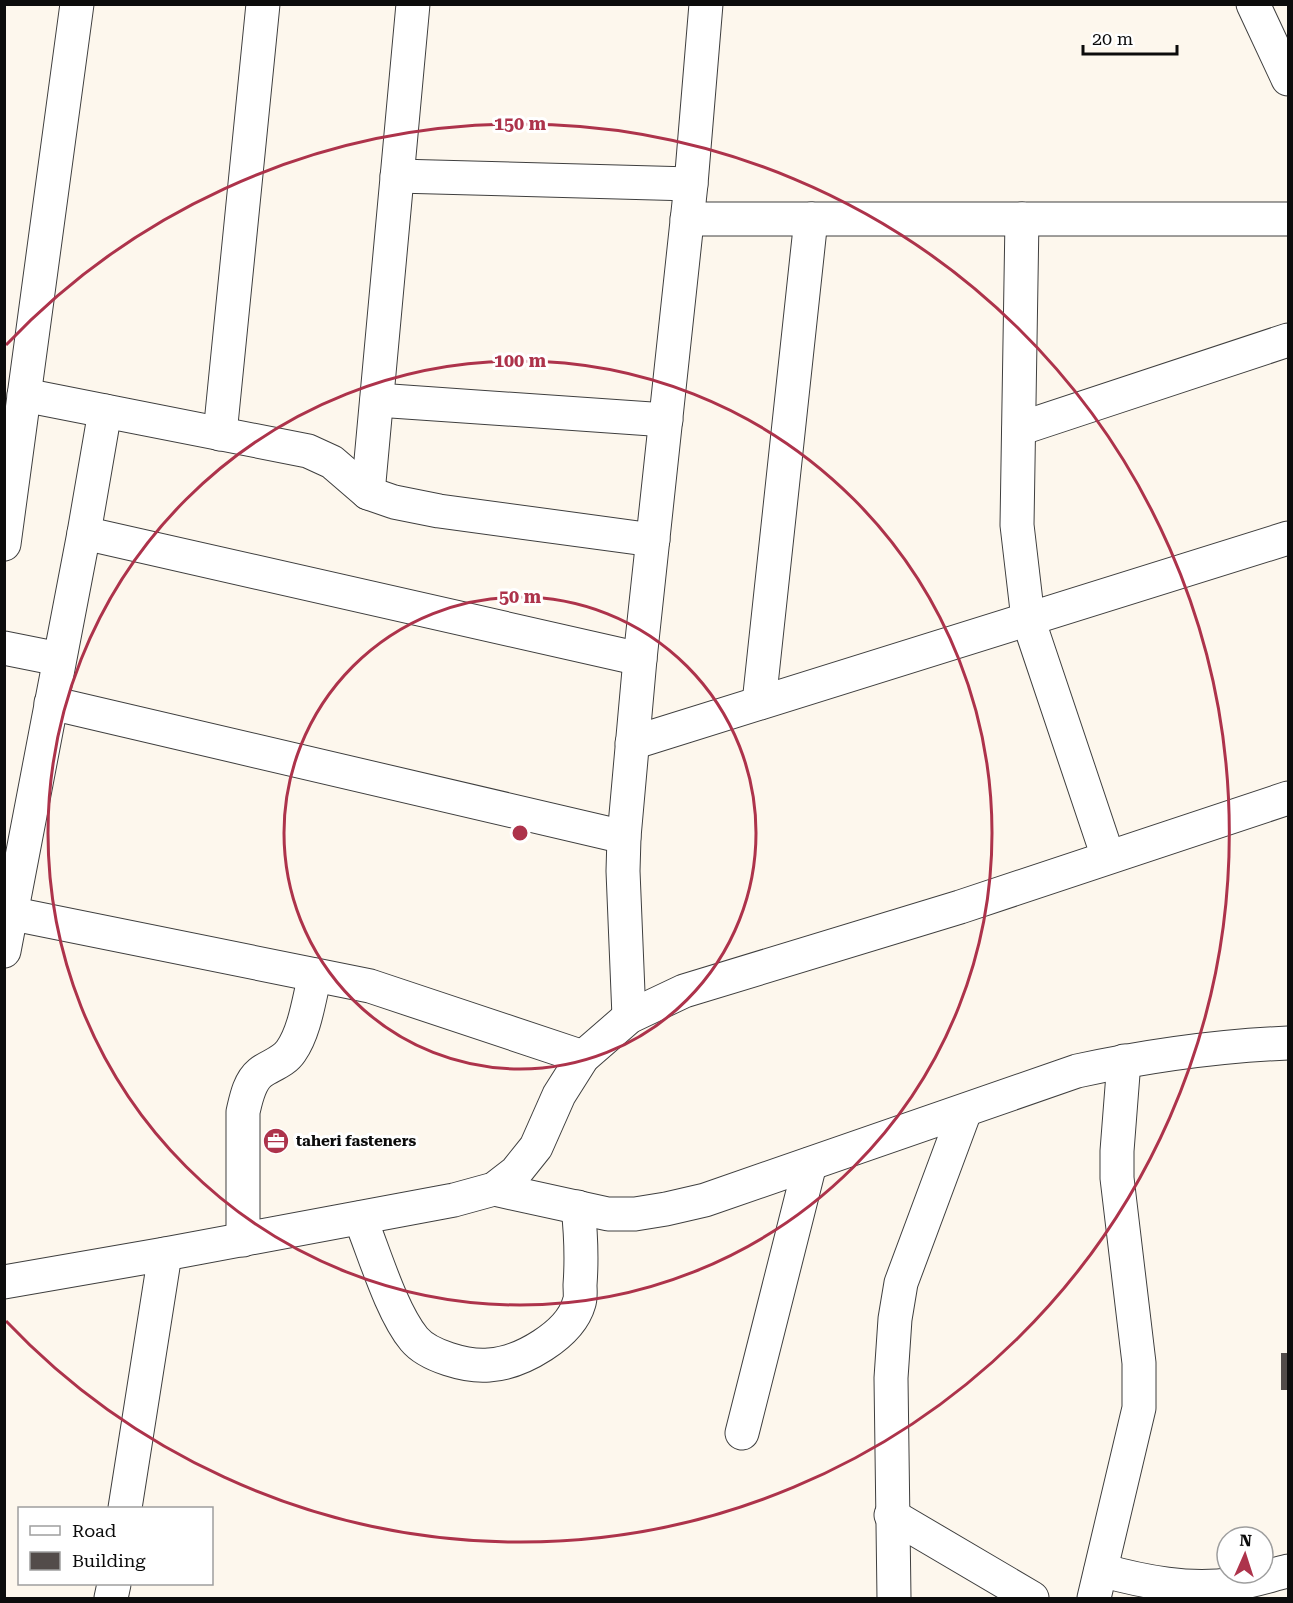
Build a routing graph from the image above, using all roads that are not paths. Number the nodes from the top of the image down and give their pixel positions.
1 (77, 4) edge
2 (263, 4) edge
3 (412, 4) edge
4 (706, 4) edge
5 (1253, 4) edge
6 (1288, 79) edge
7 (397, 176) junction
8 (691, 184) junction
9 (687, 219) junction
10 (811, 219) junction
11 (1022, 219) junction
12 (1288, 219) edge
13 (1288, 340) edge
14 (24, 395) junction
15 (377, 400) junction
16 (105, 411) junction
17 (666, 420) junction
18 (1019, 429) junction
19 (220, 434) junction
20 (368, 493) junction
21 (84, 533) junction
22 (1288, 538) edge
23 (653, 540) junction
24 (4, 544) edge
25 (1028, 619) junction
26 (4, 648) edge
27 (59, 659) junction
28 (640, 659) junction
29 (51, 703) junction
30 (759, 703) junction
31 (632, 743) junction
32 (1288, 798) edge
33 (624, 837) junction
34 (1108, 857) junction
35 (8, 913) edge
36 (4, 951) edge
37 (315, 975) junction
38 (629, 1017) junction
39 (1288, 1043) edge
40 (583, 1057) junction
41 (1124, 1061) junction
42 (965, 1111) junction
43 (810, 1164) junction
44 (494, 1189) junction
45 (578, 1207) junction
46 (360, 1218) junction
47 (243, 1240) junction
48 (165, 1254) junction
49 (4, 1282) edge
50 (742, 1433) dead end
51 (125, 1507) edge
52 (891, 1515) junction
53 (1288, 1571) edge
54 (1098, 1584) edge
55 (894, 1599) edge
56 (1032, 1599) edge

1 - 14 street
2 - 19 street
3 - 7 street
4 - 8 street
5 - 6 street
7 - 8 street
7 - 15 street
8 - 9 street
9 - 10 street
9 - 17 street
10 - 11 street
10 - 30 street
11 - 12 street
11 - 18 street
13 - 18 street
14 - 16 street
14 - 24 street
15 - 17 street
15 - 20 street
16 - 19 street
16 - 21 street
17 - 23 street
18 - 25 street
19 - 20 street
20 - 23 street
21 - 27 street
21 - 28 street
22 - 25 street
23 - 28 street
25 - 30 street
25 - 34 street
26 - 27 street
27 - 29 street
28 - 31 street
29 - 33 street
29 - 35 street
30 - 31 street
31 - 33 street
32 - 34 street
33 - 38 street
34 - 38 street
35 - 36 street
35 - 37 street
37 - 40 street
37 - 47 street
38 - 40 street
39 - 41 street
40 - 44 street
41 - 42 street
41 - 54 street
42 - 43 street
42 - 52 street
43 - 45 street
43 - 50 street
44 - 45 street
44 - 46 street
45 - 46 street
46 - 47 street
47 - 48 street
48 - 49 street
48 - 51 street
52 - 55 street
52 - 56 street
53 - 54 street

